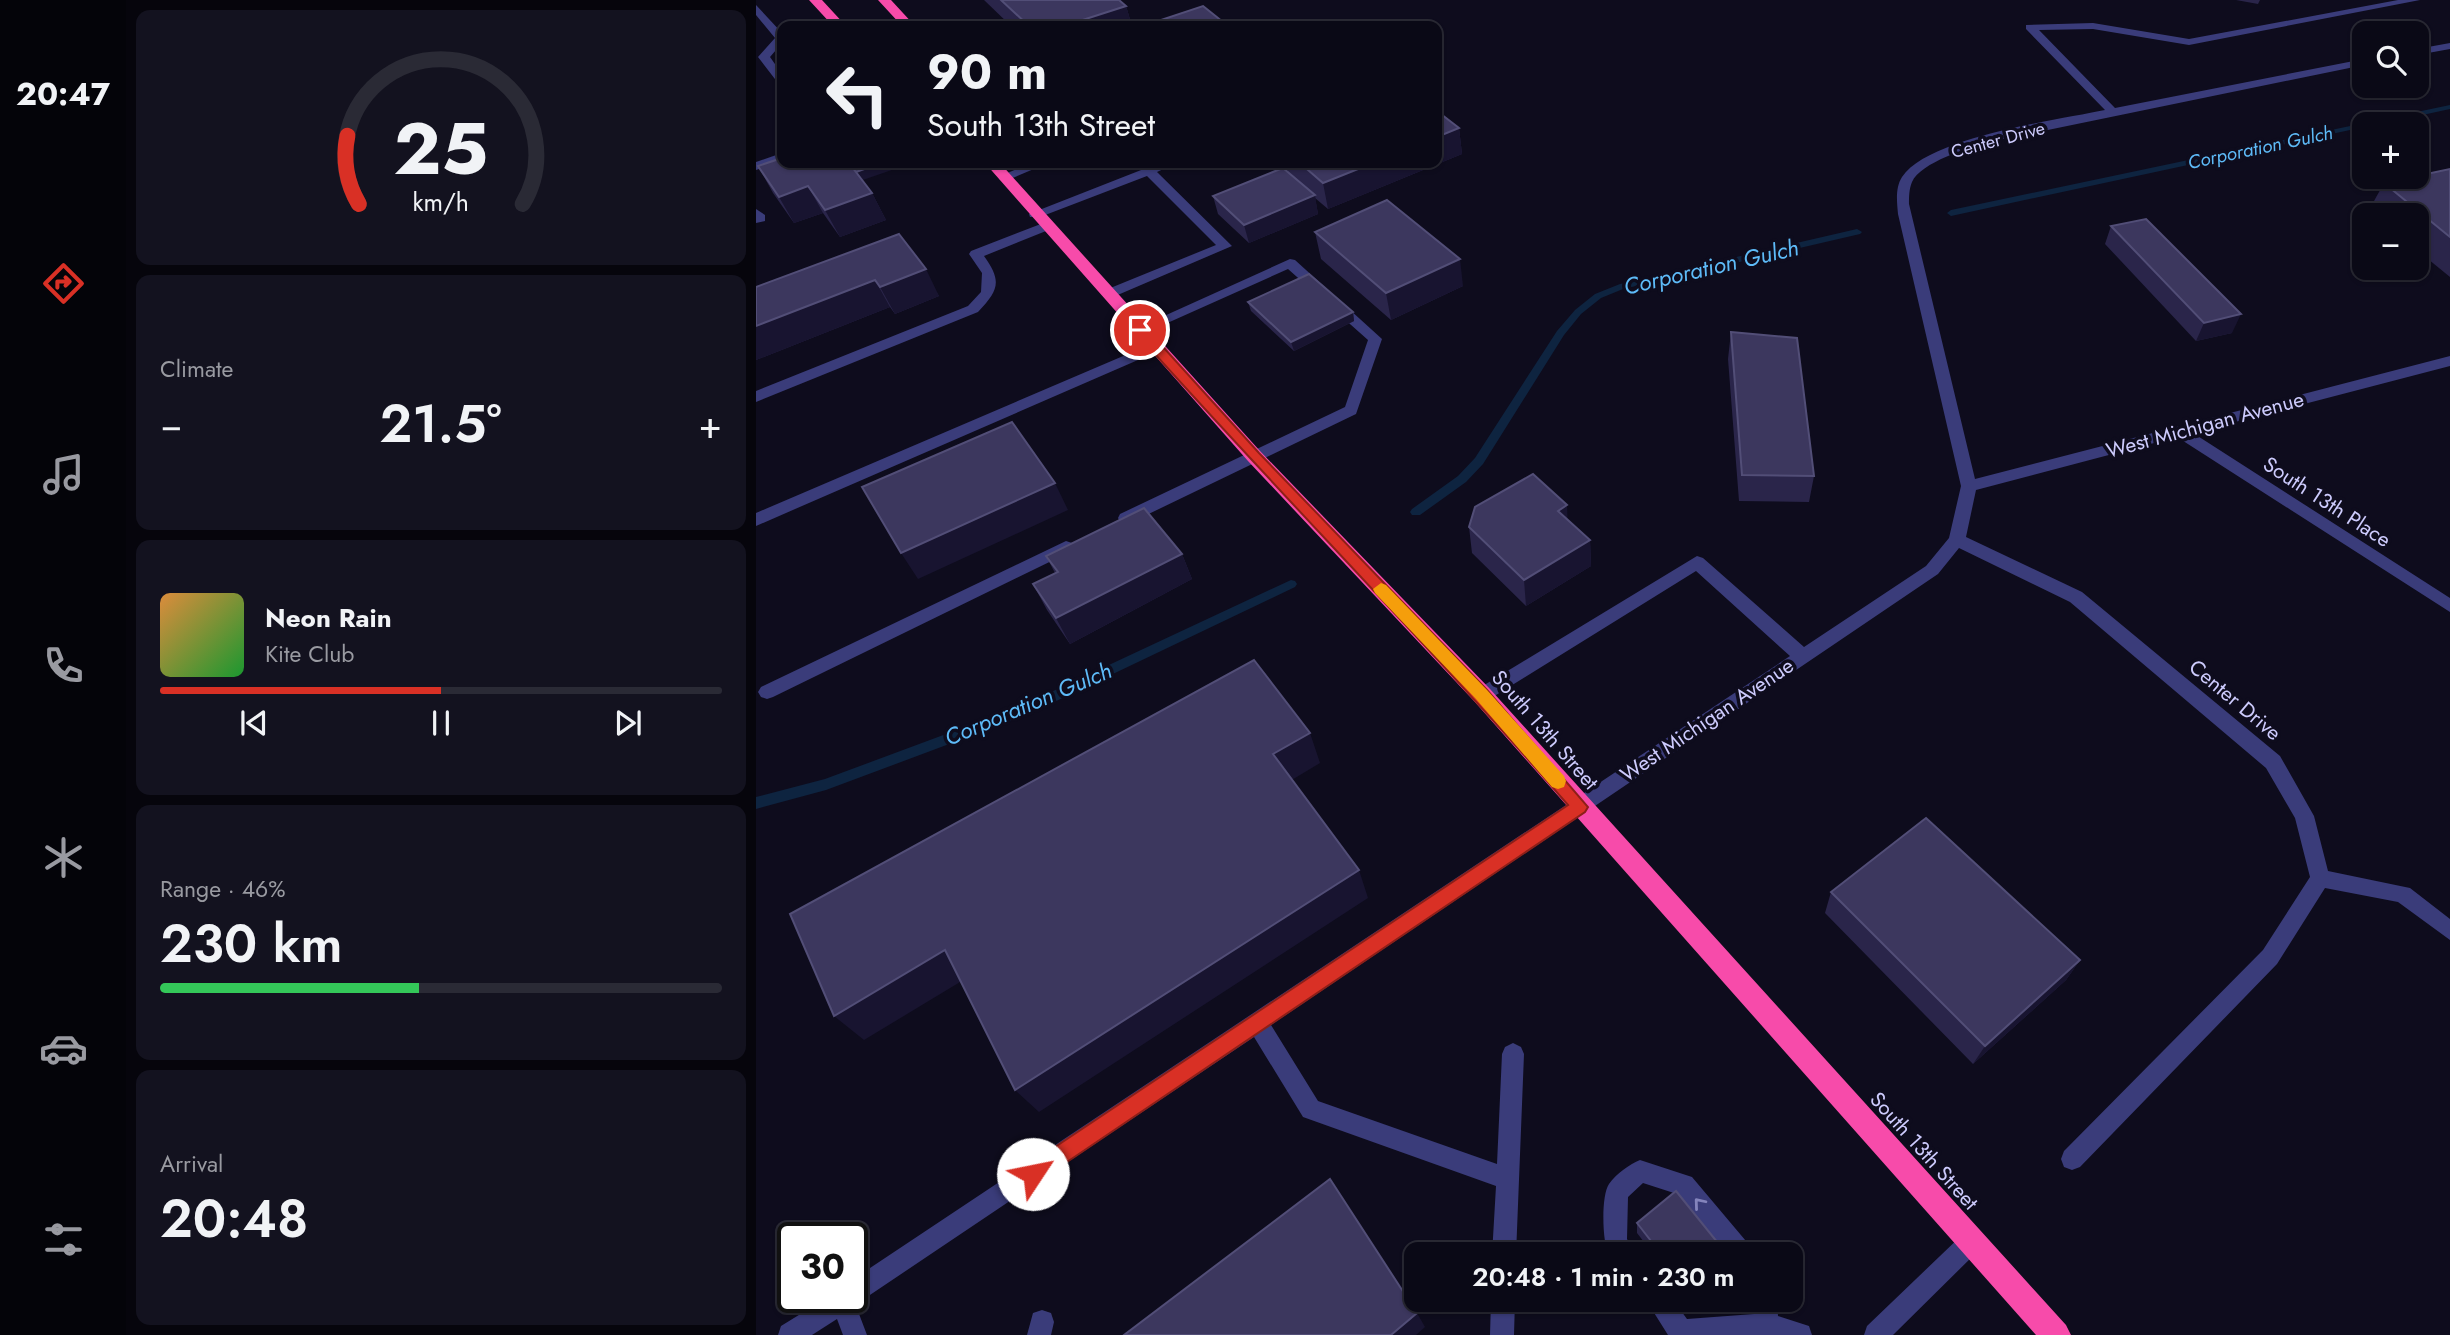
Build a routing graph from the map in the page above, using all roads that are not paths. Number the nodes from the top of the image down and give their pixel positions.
1 (815, 0) edge
2 (884, 0) edge
3 (2415, 0) edge
4 (756, 8) edge
5 (834, 21) edge
6 (904, 21) edge
7 (777, 33) edge
8 (777, 43) edge
9 (2450, 46) edge
10 (2429, 50) edge
11 (2352, 64) edge
12 (777, 74) edge
13 (2112, 111) junction
14 (777, 159) edge
15 (756, 166) edge
16 (1157, 168) edge
17 (998, 170) edge
18 (1149, 171) junction
19 (756, 212) edge
20 (756, 219) edge
21 (1041, 220) junction
22 (1108, 294) junction
23 (1140, 330) junction
24 (1156, 346) junction
25 (2450, 361) edge
26 (756, 397) edge
27 (2180, 432) junction
28 (1254, 456) junction
29 (1969, 486) junction
30 (756, 520) edge
31 (1117, 523) edge
32 (1957, 540) junction
33 (1079, 541) edge
34 (2450, 607) edge
35 (1801, 656) junction
36 (767, 692) dead end
37 (1482, 695) junction
38 (1579, 807) junction
39 (2320, 878) junction
40 (2450, 931) edge
41 (1258, 1024) junction
42 (1513, 1055) dead end
43 (2072, 1159) dead end
44 (1507, 1179) junction
45 (1972, 1241) junction
46 (1505, 1242) edge
47 (1615, 1242) edge
48 (1732, 1242) edge
49 (868, 1284) edge
50 (1503, 1312) edge
51 (1666, 1312) edge
52 (1766, 1312) edge
53 (824, 1313) edge
54 (851, 1313) edge
55 (1767, 1325) junction
56 (790, 1335) edge
57 (855, 1335) edge
58 (1502, 1335) edge
59 (1800, 1335) edge
60 (1875, 1335) edge
61 (2056, 1335) edge

1 - 5 highway
2 - 6 highway
3 - 13 street
4 - 7 street
8 - 12 street
9 - 10 street
11 - 13 street, Center Drive
13 - 29 street, Center Drive
14 - 15 street
16 - 18 street
17 - 21 highway, South 13th Street
18 - 21 street
18 - 22 street
19 - 20 street
21 - 22 highway, South 13th Street
21 - 26 street
22 - 23 highway, South 13th Street
23 - 24 highway, South 13th Street
23 - 28 street
24 - 28 highway, South 13th Street
24 - 30 street
25 - 27 street, West Michigan Avenue
27 - 29 street, West Michigan Avenue
27 - 34 street, South 13th Place
28 - 31 street
28 - 37 highway, South 13th Street
29 - 32 street, West Michigan Avenue
32 - 35 street, West Michigan Avenue
32 - 39 street, Center Drive
33 - 36 street
35 - 37 street
35 - 38 street, West Michigan Avenue
37 - 38 highway, South 13th Street
38 - 41 street, West Michigan Avenue
38 - 45 highway, South 13th Street
39 - 40 street
39 - 43 street
41 - 44 street
41 - 49 street, West Michigan Avenue
42 - 44 street
44 - 46 street
45 - 60 street
45 - 61 highway, South 13th Street
48 -> 47 street
50 - 58 street
51 - 55 street
52 - 55 street
53 - 56 street, West Michigan Avenue
54 - 57 street
55 - 59 street

